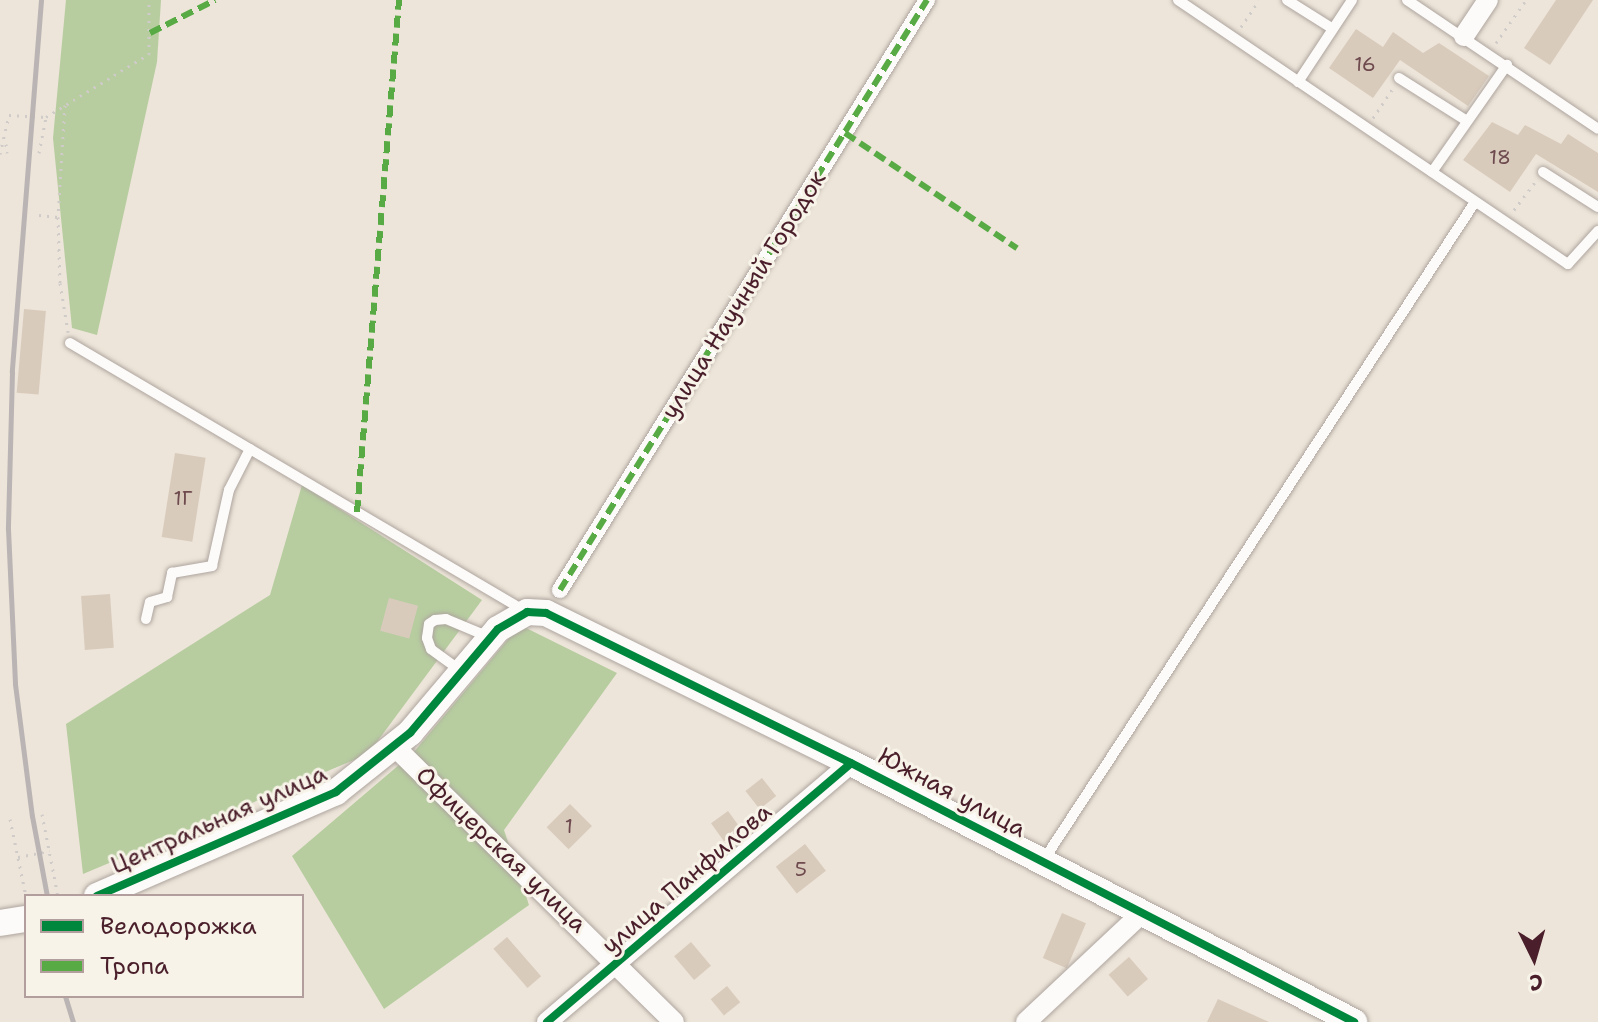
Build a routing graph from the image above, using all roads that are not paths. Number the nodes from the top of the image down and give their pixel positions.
1 (927, 0) edge
2 (1178, 0) edge
3 (1287, 0) edge
4 (1352, 0) edge
5 (1407, 0) edge
6 (1488, 0) edge
7 (1333, 29) junction
8 (1464, 36) junction
9 (1507, 65) junction
10 (1399, 78) road end
11 (1298, 82) junction
12 (1467, 121) junction
13 (1597, 124) edge
14 (1432, 172) junction
15 (1543, 172) road end
16 (1475, 202) junction
17 (1598, 207) edge
18 (1598, 231) edge
19 (70, 343) road end
20 (250, 449) junction
21 (560, 590) dead end
22 (527, 612) junction
23 (146, 619) dead end
24 (491, 638) junction
25 (463, 672) junction
26 (394, 746) junction
27 (851, 763) junction
28 (1042, 863) junction
29 (102, 894) edge
30 (1141, 914) junction
31 (24, 919) edge
32 (0, 923) edge
33 (618, 965) junction
34 (547, 1022) edge
35 (674, 1022) edge
36 (1026, 1022) edge
37 (1354, 1022) edge

1 - 21 street, улица Научный Городок
2 - 11 lane
3 - 7 lane
4 - 7 lane
5 - 8 lane
6 - 8 street
7 - 11 lane
8 - 9 lane
9 - 12 lane
9 - 13 lane
10 - 12 lane
11 - 14 lane
12 - 14 lane
14 - 16 lane
15 - 17 lane
16 - 18 lane
16 - 28 lane
19 - 20 lane
20 - 22 lane
20 - 23 lane
22 - 24 street, Центральная улица
22 - 27 street, Южная улица
24 - 25 street, Центральная улица
24 - 25 lane
25 - 26 street, Центральная улица
26 - 29 street, Центральная улица
26 - 33 street, Офицерская улица
27 - 28 street, Южная улица
27 - 33 street, улица Панфилова
28 - 30 street, Южная улица
30 - 36 street
30 - 37 street, Южная улица
31 - 32 street
33 - 34 street, улица Панфилова
33 - 35 street, Офицерская улица

